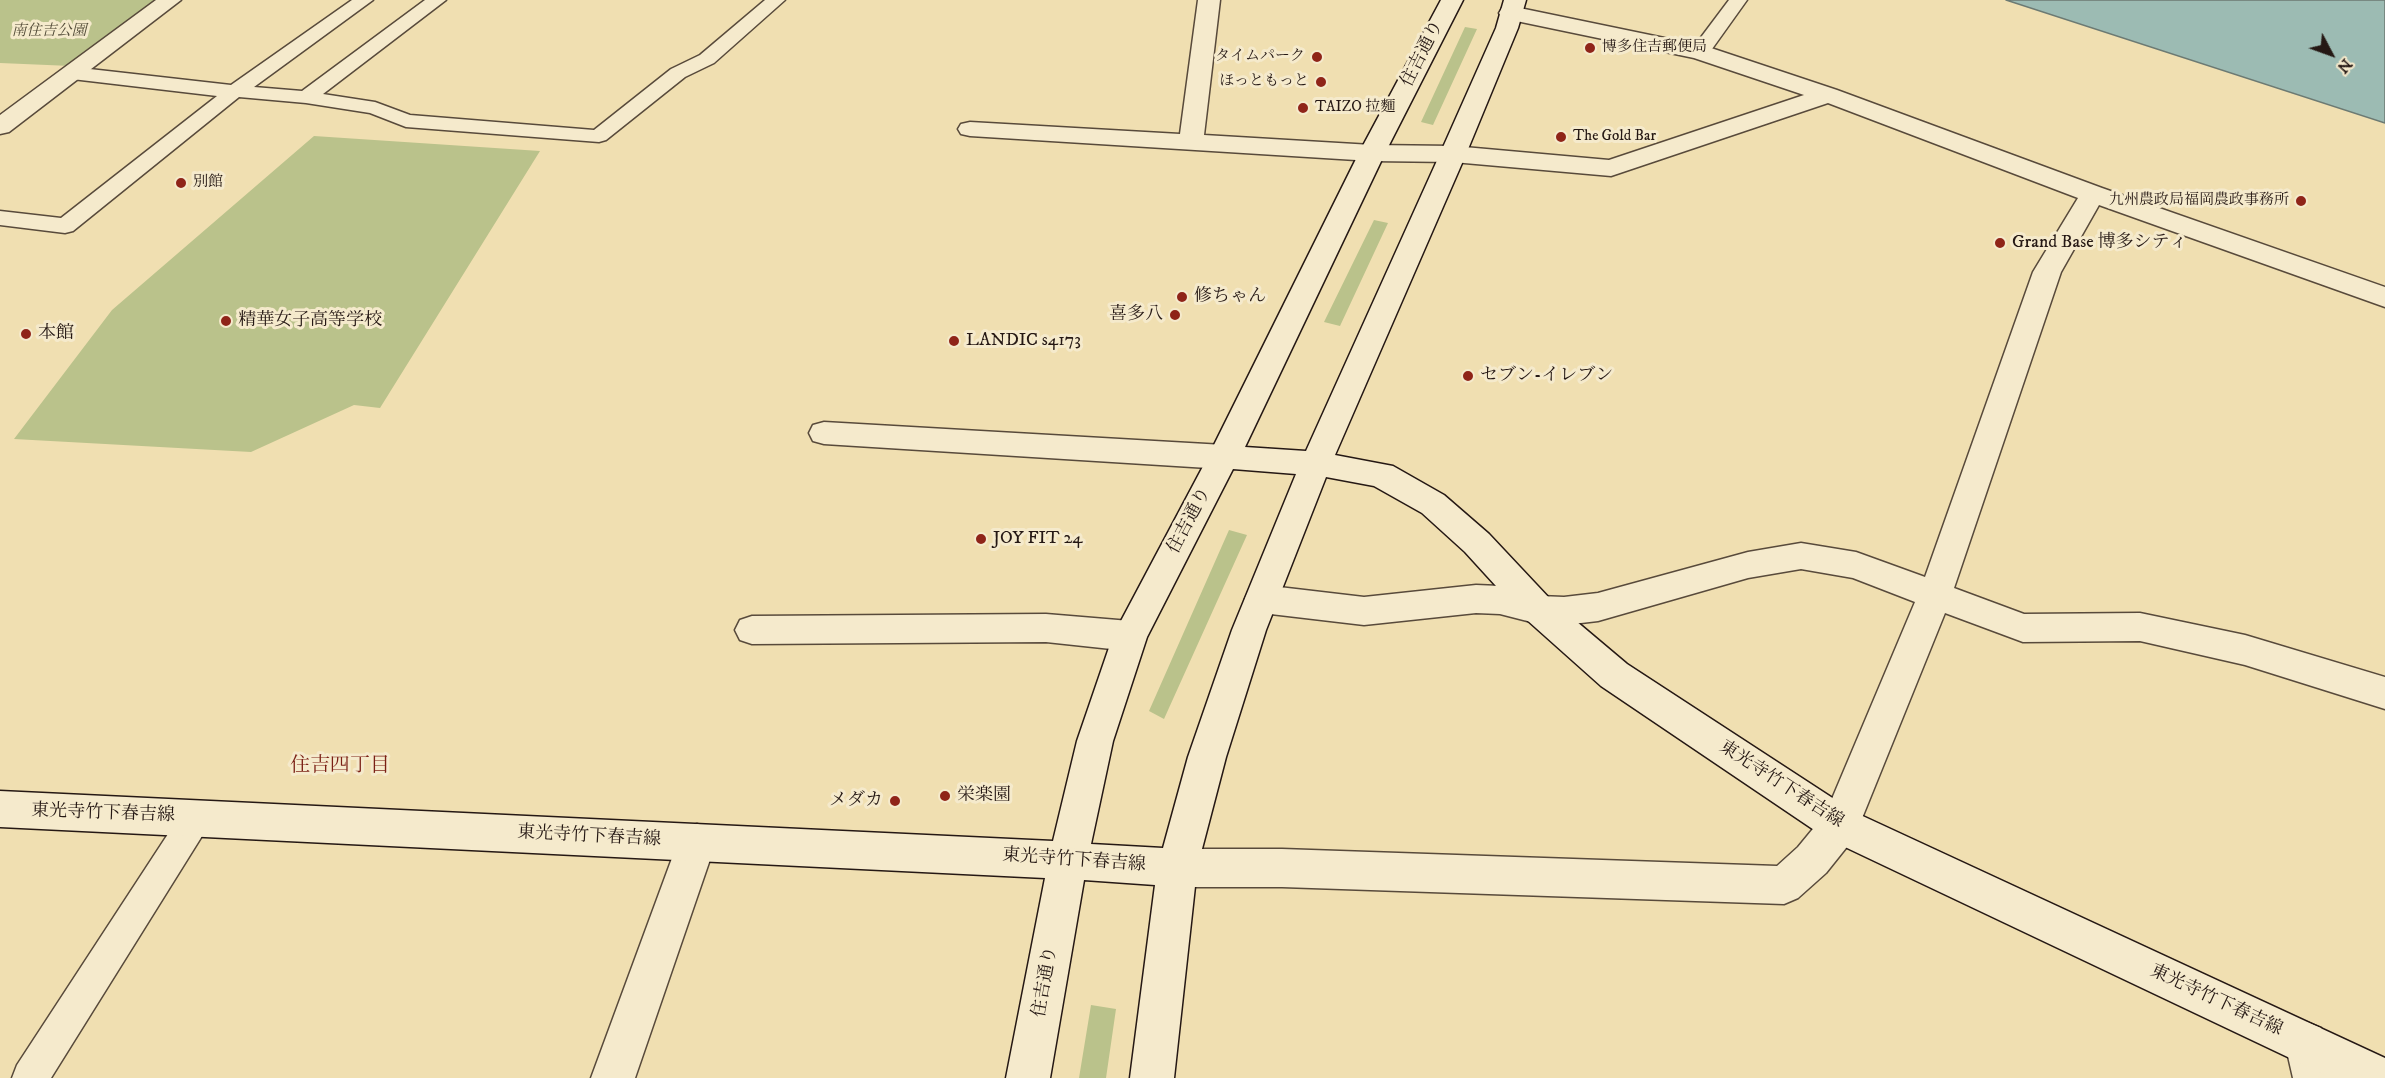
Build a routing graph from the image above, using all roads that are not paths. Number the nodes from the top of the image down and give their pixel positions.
1 (170, 0) edge
2 (364, 0) edge
3 (437, 0) edge
4 (776, 0) edge
5 (1209, 0) edge
6 (1452, 0) edge
7 (1738, 0) edge
8 (1513, 6) edge
9 (1700, 52) junction
10 (72, 73) junction
11 (235, 91) junction
12 (1828, 95) junction
13 (306, 97) junction
14 (0, 127) edge
15 (970, 129) dead end
16 (1191, 142) junction
17 (1372, 153) junction
18 (1453, 154) junction
19 (2093, 194) junction
20 (0, 218) edge
21 (2385, 297) edge
22 (824, 433) dead end
23 (1224, 457) junction
24 (1316, 463) junction
25 (1935, 595) junction
26 (1262, 599) junction
27 (1539, 610) junction
28 (752, 630) dead end
29 (1130, 636) junction
30 (2385, 693) edge
31 (0, 809) edge
32 (196, 818) junction
33 (1840, 825) junction
34 (697, 842) junction
35 (1068, 859) junction
36 (1177, 868) junction
37 (2310, 1060) edge
38 (30, 1078) edge
39 (613, 1078) edge
40 (1028, 1078) edge
41 (1152, 1078) edge
42 (2380, 1078) edge

1 - 10 street
2 - 11 lane
3 - 13 lane
4 - 13 lane
5 - 16 street
6 - 17 street, 住吉通り
7 - 9 lane
8 - 9 street
8 - 18 street
9 - 12 street
10 - 11 lane
10 - 14 street
11 - 13 lane
11 - 20 lane
12 - 18 street
12 - 19 street
15 - 16 street
16 - 17 street
17 - 18 street
17 - 23 street, 住吉通り
18 - 24 street
19 - 21 street
19 - 25 street, 東光寺竹下春吉線
22 - 23 street, 東光寺竹下春吉線
23 - 24 street, 東光寺竹下春吉線
23 - 29 street, 住吉通り
24 - 26 street
24 - 27 street, 東光寺竹下春吉線
25 - 27 street
25 - 30 street
25 - 33 street, 東光寺竹下春吉線
26 - 27 street
26 - 36 street
27 - 33 street, 東光寺竹下春吉線
28 - 29 street
29 - 35 street, 住吉通り
31 - 32 street, 東光寺竹下春吉線
32 - 34 street, 東光寺竹下春吉線
32 - 38 lane
33 - 36 street, 東光寺竹下春吉線
33 - 37 street, 東光寺竹下春吉線
34 - 35 street, 東光寺竹下春吉線
34 - 39 street
35 - 36 street, 東光寺竹下春吉線
35 - 40 street, 住吉通り
36 - 41 street
37 - 42 street, 東光寺竹下春吉線

